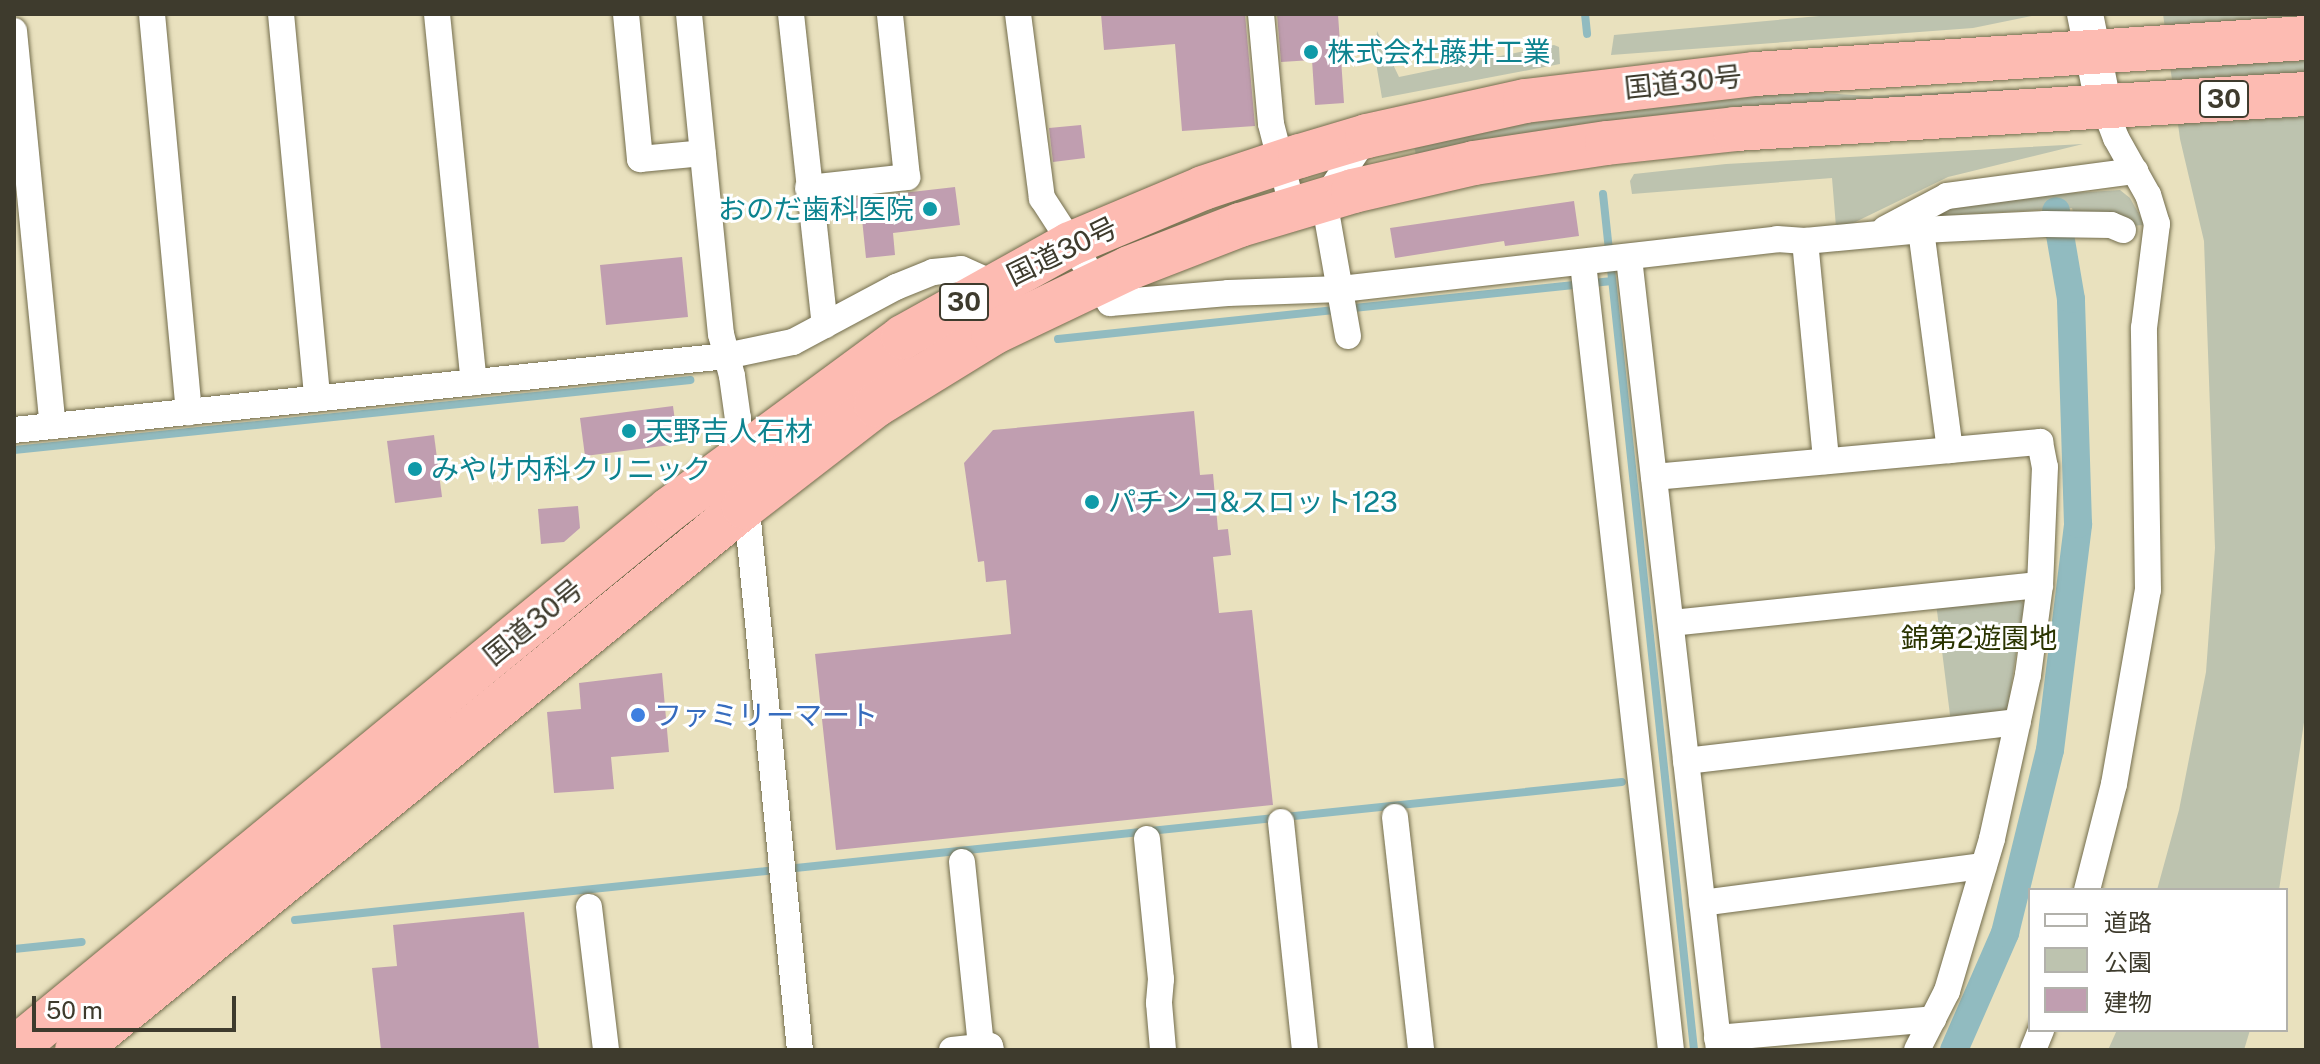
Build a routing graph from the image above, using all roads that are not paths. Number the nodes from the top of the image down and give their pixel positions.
1 (152, 14) edge
2 (281, 14) edge
3 (437, 14) edge
4 (626, 14) edge
5 (689, 14) edge
6 (791, 14) edge
7 (890, 14) edge
8 (1018, 14) edge
9 (1261, 14) edge
10 (14, 31) edge
11 (2087, 32) edge
12 (2306, 38) edge
13 (2306, 94) edge
14 (2123, 106) junction
15 (1367, 136) junction
16 (703, 153) junction
17 (2135, 171) junction
18 (808, 188) junction
19 (1296, 189) junction
20 (1921, 230) junction
21 (2123, 230) dead end
22 (1874, 234) junction
23 (1805, 241) junction
24 (1071, 262) junction
25 (1600, 268) junction
26 (995, 284) junction
27 (1344, 312) junction
28 (825, 325) junction
29 (726, 356) junction
30 (474, 382) junction
31 (317, 398) junction
32 (189, 412) junction
33 (53, 426) junction
34 (14, 430) edge
35 (1950, 450) junction
36 (740, 456) junction
37 (1826, 461) junction
38 (1654, 477) junction
39 (744, 507) junction
40 (2040, 585) junction
41 (1671, 623) junction
42 (2018, 722) junction
43 (1686, 761) junction
44 (1395, 817) dead end
45 (1281, 822) dead end
46 (1147, 839) dead end
47 (962, 862) dead end
48 (1984, 866) junction
49 (2088, 888) edge
50 (1702, 903) junction
51 (589, 907) dead end
52 (1933, 1019) junction
53 (1718, 1044) edge
54 (986, 1048) edge
55 (14, 1049) edge
56 (77, 1050) edge
57 (606, 1050) edge
58 (800, 1050) edge
59 (952, 1050) edge
60 (1163, 1050) edge
61 (1305, 1050) edge
62 (1421, 1050) edge
63 (1671, 1050) edge
64 (1917, 1050) edge

1 - 32 street
2 - 31 street
3 - 30 street
4 - 16 street
5 - 16 street
6 - 18 street
7 - 18 street
8 - 24 street
9 - 19 street
10 - 33 street
11 - 12 highway, 国道30号 / 30
11 - 14 street
11 - 15 highway, 国道30号 / 30
13 - 14 highway, 国道30号 / 30
14 - 17 street
14 - 19 highway, 国道30号 / 30
15 - 19 highway, 国道30号 / 30
15 - 19 street
16 - 29 street
17 - 22 street
17 - 49 street
18 - 28 street
19 - 24 highway, 国道30号 / 30
19 - 27 street
20 - 21 street
20 - 22 street
20 - 35 street
22 - 23 street
23 - 25 street
23 - 37 street
24 - 26 highway, 国道30号 / 30
24 - 27 street
24 - 39 highway, 国道30号 / 30
25 - 27 street
25 - 38 street
25 - 63 street
26 - 28 street
26 - 36 highway, 国道30号 / 30
28 - 29 street
29 - 30 street
29 - 36 street
30 - 31 street
31 - 32 street
32 - 33 street
33 - 34 street
35 - 37 street
35 - 40 street
36 - 39 street
36 - 55 highway, 国道30号 / 30
37 - 38 street
38 - 41 street
39 - 56 highway, 国道30号 / 30
39 - 58 street
40 - 41 street
40 - 42 street
41 - 43 street
42 - 43 street
42 - 48 street
43 - 50 street
44 - 62 street
45 - 61 street
46 - 60 street
47 - 54 street
48 - 50 street
48 - 52 street
50 - 53 street
51 - 57 street
52 - 53 street
52 - 64 street
54 - 59 street

